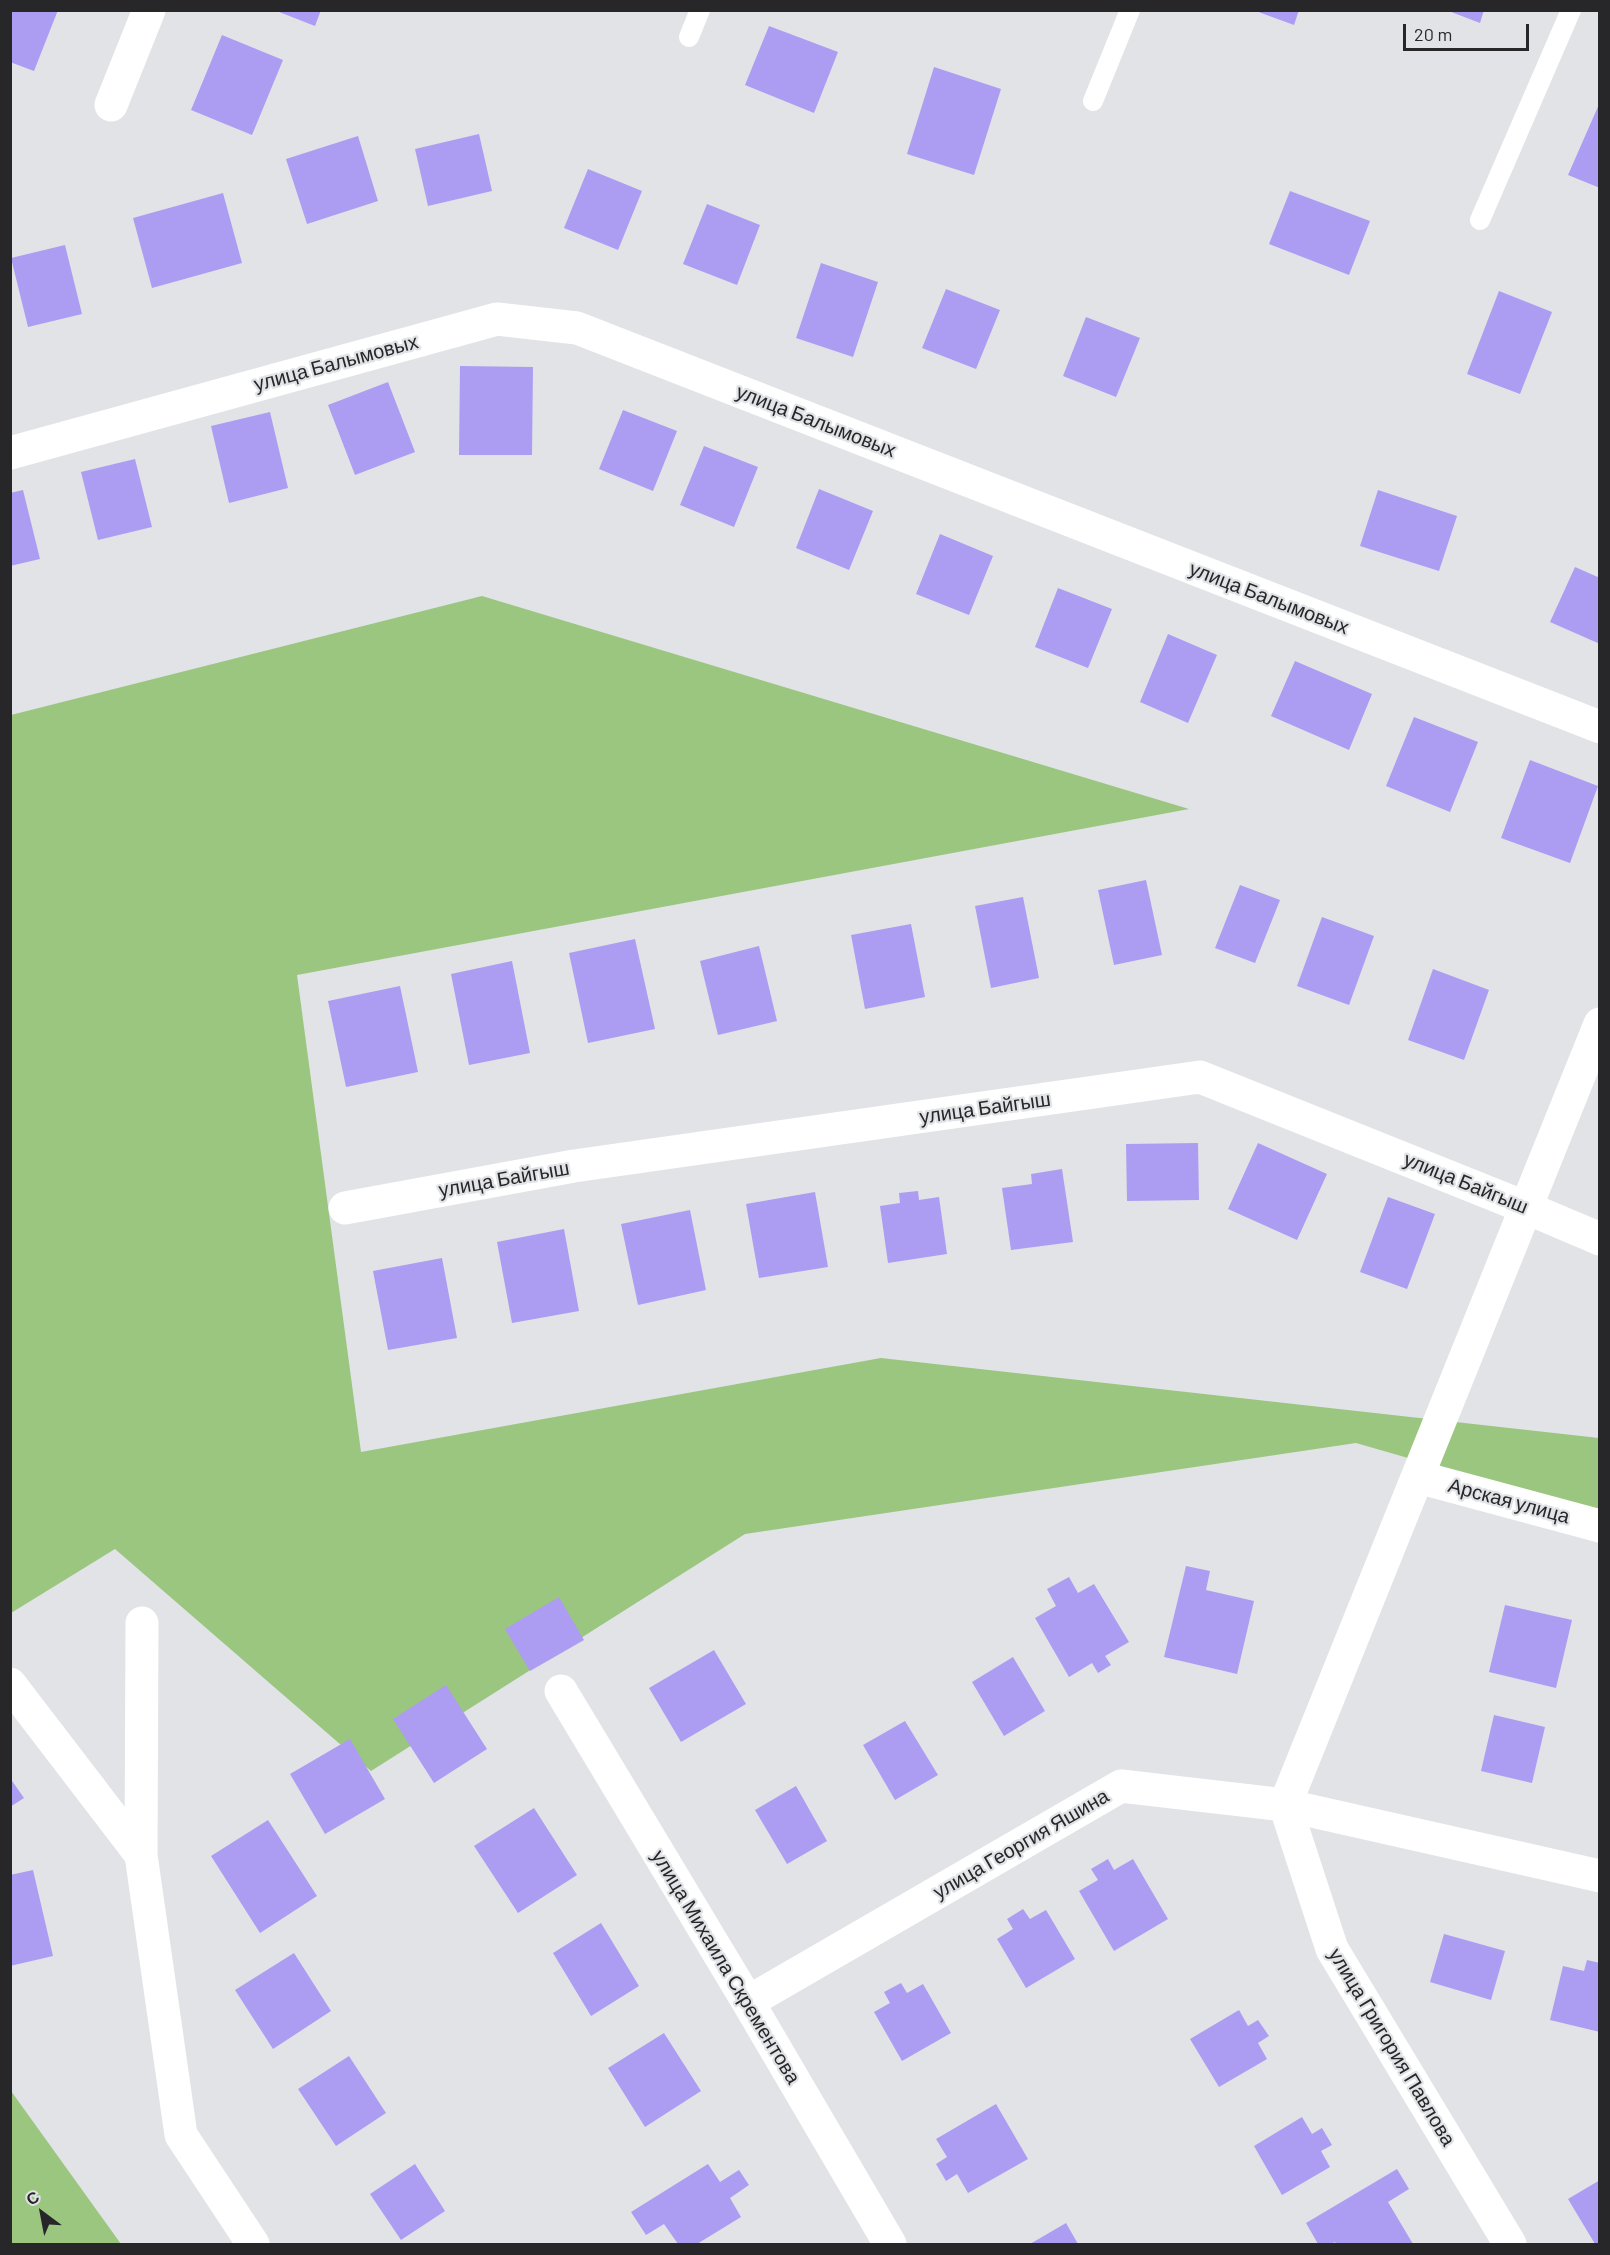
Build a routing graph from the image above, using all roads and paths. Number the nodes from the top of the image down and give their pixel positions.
1 (149, 10) edge
2 (700, 10) edge
3 (1130, 10) edge
4 (1570, 10) edge
5 (689, 38) dead end
6 (1093, 102) dead end
7 (111, 105) dead end
8 (1480, 220) dead end
9 (10, 453) edge
10 (1599, 727) edge
11 (1599, 1024) edge
12 (345, 1208) dead end
13 (1527, 1208) junction
14 (1599, 1239) edge
15 (1418, 1477) junction
16 (1599, 1526) edge
17 (142, 1623) dead end
18 (10, 1684) edge
19 (561, 1691) dead end
20 (1285, 1805) junction
21 (141, 1855) junction
22 (1599, 1876) edge
23 (748, 2002) junction
24 (253, 2244) edge
25 (890, 2244) edge
26 (1510, 2244) edge

1 - 7 street
2 - 5 lane
3 - 6 lane
4 - 8 lane
9 - 10 street, улица Балымовых
11 - 13 street
12 - 13 street, улица Байгыш
13 - 14 street, улица Байгыш
13 - 15 street
15 - 16 street, Арская улица
15 - 20 street
17 - 21 street
18 - 21 street
19 - 23 street, улица Михаила Скрементова
20 - 22 street, улица Георгия Яшина
20 - 23 street, улица Георгия Яшина
20 - 26 street, улица Григория Павлова
21 - 24 street
23 - 25 street, улица Михаила Скрементова

